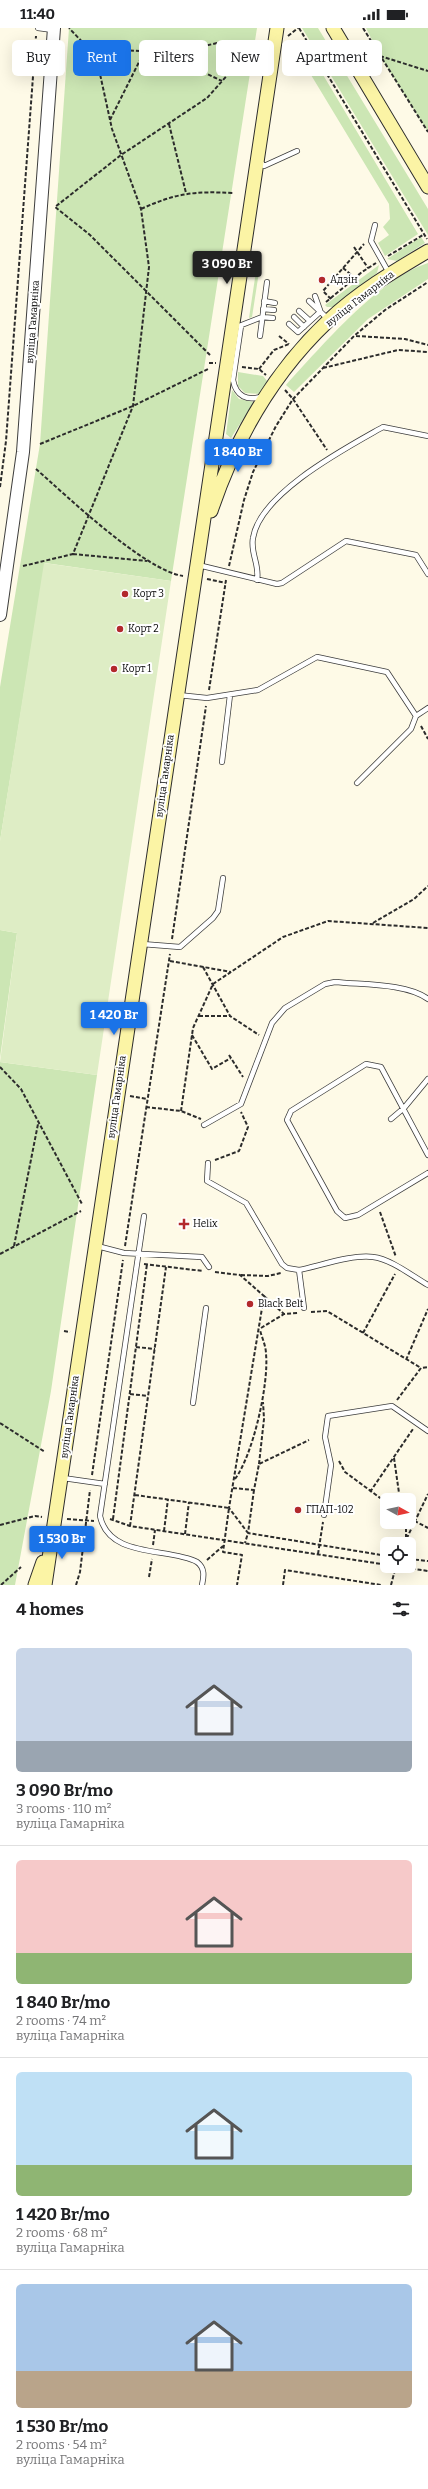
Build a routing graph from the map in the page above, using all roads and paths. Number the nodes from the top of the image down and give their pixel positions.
1 (37, 28) edge
2 (70, 28) edge
3 (278, 28) edge
4 (298, 28) edge
5 (333, 28) edge
6 (363, 28) edge
7 (54, 29) edge
8 (288, 36) dead end
9 (81, 40) edge
10 (370, 40) edge
11 (208, 45) edge
12 (382, 57) edge
13 (382, 59) edge
14 (139, 62) edge
15 (428, 70) edge
16 (208, 74) edge
17 (100, 76) edge
18 (222, 81) junction
19 (110, 120) junction
20 (169, 124) junction
21 (428, 132) edge
22 (296, 150) dead end
23 (121, 155) junction
24 (258, 157) junction
25 (428, 187) edge
26 (186, 193) junction
27 (234, 193) dead end
28 (141, 209) junction
29 (375, 225) dead end
30 (370, 240) junction
31 (427, 245) edge
32 (354, 247) dead end
33 (358, 251) junction
34 (343, 268) junction
35 (368, 268) dead end
36 (390, 274) junction
37 (355, 278) dead end
38 (267, 282) dead end
39 (428, 282) edge
40 (147, 291) junction
41 (315, 296) dead end
42 (331, 299) dead end
43 (309, 300) dead end
44 (264, 301) junction
45 (275, 303) dead end
46 (263, 309) junction
47 (274, 310) dead end
48 (299, 311) dead end
49 (324, 316) junction
50 (262, 317) junction
51 (294, 317) dead end
52 (273, 318) dead end
53 (310, 321) junction
54 (289, 324) dead end
55 (237, 325) junction
56 (304, 327) junction
57 (260, 336) dead end
58 (279, 336) dead end
59 (354, 336) junction
60 (289, 344) dead end
61 (428, 345) edge
62 (428, 352) edge
63 (210, 355) dead end
64 (322, 368) junction
65 (208, 369) dead end
66 (266, 395) junction
67 (133, 406) junction
68 (428, 436) edge
69 (40, 444) dead end
70 (36, 469) dead end
71 (0, 487) edge
72 (89, 515) junction
73 (200, 545) junction
74 (73, 554) junction
75 (150, 561) junction
76 (196, 564) junction
77 (23, 566) dead end
78 (228, 571) junction
79 (175, 574) dead end
80 (428, 574) edge
81 (257, 580) junction
82 (0, 615) edge
83 (230, 694) junction
84 (177, 695) junction
85 (207, 698) junction
86 (428, 708) edge
87 (416, 716) junction
88 (428, 739) edge
89 (222, 762) dead end
90 (356, 783) dead end
91 (223, 878) dead end
92 (428, 886) edge
93 (372, 924) junction
94 (428, 928) edge
95 (140, 943) junction
96 (171, 948) junction
97 (170, 961) junction
98 (203, 967) junction
99 (231, 972) junction
100 (213, 984) junction
101 (428, 999) edge
102 (198, 1016) junction
103 (230, 1016) junction
104 (192, 1035) junction
105 (265, 1038) junction
106 (0, 1067) edge
107 (428, 1079) edge
108 (249, 1087) junction
109 (117, 1093) junction
110 (147, 1099) junction
111 (238, 1106) junction
112 (146, 1107) junction
113 (404, 1108) junction
114 (181, 1111) junction
115 (391, 1119) dead end
116 (38, 1122) junction
117 (204, 1125) joint
118 (428, 1154) edge
119 (208, 1163) joint
120 (428, 1173) edge
121 (82, 1204) dead end
122 (82, 1211) dead end
123 (380, 1212) dead end
124 (144, 1216) dead end
125 (96, 1245) junction
126 (14, 1246) junction
127 (395, 1251) dead end
128 (0, 1254) edge
129 (124, 1254) junction
130 (138, 1254) junction
131 (147, 1264) dead end
132 (151, 1265) dead end
133 (166, 1267) junction
134 (209, 1267) dead end
135 (398, 1268) junction
136 (296, 1270) junction
137 (202, 1271) dead end
138 (214, 1272) dead end
139 (240, 1275) junction
140 (428, 1285) edge
141 (264, 1296) junction
142 (206, 1308) dead end
143 (304, 1308) dead end
144 (428, 1309) edge
145 (284, 1314) junction
146 (260, 1329) junction
147 (363, 1333) junction
148 (136, 1346) junction
149 (155, 1349) junction
150 (406, 1360) junction
151 (428, 1367) edge
152 (421, 1368) junction
153 (130, 1394) junction
154 (148, 1396) junction
155 (263, 1399) junction
156 (193, 1403) dead end
157 (392, 1406) junction
158 (0, 1423) edge
159 (416, 1424) junction
160 (428, 1431) edge
161 (309, 1440) dead end
162 (45, 1452) dead end
163 (394, 1457) junction
164 (340, 1463) dead end
165 (259, 1464) junction
166 (61, 1478) junction
167 (234, 1481) junction
168 (91, 1482) junction
169 (105, 1484) junction
170 (233, 1488) junction
171 (254, 1490) junction
172 (370, 1492) junction
173 (399, 1493) edge
174 (428, 1494) edge
175 (134, 1495) junction
176 (380, 1498) edge
177 (168, 1499) junction
178 (189, 1502) junction
179 (230, 1508) junction
180 (324, 1514) joint
181 (35, 1516) dead end
182 (113, 1519) dead end
183 (416, 1520) edge
184 (416, 1522) edge
185 (0, 1525) edge
186 (428, 1528) edge
187 (54, 1530) junction
188 (164, 1531) junction
189 (248, 1533) junction
190 (185, 1534) junction
191 (225, 1540) junction
192 (245, 1543) junction
193 (224, 1545) junction
194 (319, 1545) junction
195 (318, 1554) junction
196 (380, 1555) edge
197 (416, 1560) edge
198 (428, 1561) edge
199 (380, 1564) edge
200 (201, 1565) junction
201 (21, 1567) dead end
202 (416, 1570) edge
203 (428, 1571) edge
204 (394, 1573) edge
205 (1, 1585) edge
206 (35, 1585) edge
207 (45, 1585) edge
208 (76, 1585) edge
209 (202, 1585) edge
210 (237, 1585) edge
211 (283, 1585) edge
212 (381, 1585) edge
213 (391, 1585) edge

1 - 7 lane
1 - 71 path
2 - 9 path
3 - 24 main road, вуліца Гамарніка
4 - 8 path
4 - 31 path
5 - 25 main road
6 - 10 path
7 - 82 street, вуліца Гамарніка
11 - 18 path
12 - 15 path
13 - 21 path
14 - 19 path
16 - 18 path
17 - 19 path
18 - 20 path
19 - 23 path
20 - 23 path
20 - 26 path
22 - 24 lane
23 - 28 path
23 - 40 path
24 - 55 main road, вуліца Гамарніка
26 - 27 path
26 - 28 path
28 - 40 path
29 - 30 lane
30 - 33 path
30 - 36 lane
31 - 36 main road, вуліца Гамарніка
32 - 33 path
33 - 34 path
33 - 35 path
34 - 37 path
34 - 42 path
36 - 49 main road, вуліца Гамарніка
38 - 44 lane
39 - 59 path
40 - 63 path
40 - 67 path
41 - 49 lane
43 - 49 lane
44 - 45 lane
44 - 46 lane
46 - 47 lane
46 - 50 lane
48 - 53 lane
49 - 53 lane
49 - 66 main road, вуліца Гамарніка
50 - 52 lane
50 - 55 lane
50 - 57 lane
51 - 56 lane
53 - 56 lane
54 - 56 lane
55 - 66 lane
55 - 73 main road, вуліца Гамарніка
58 - 60 path
59 - 61 path
59 - 64 path
62 - 64 path
64 - 78 path
65 - 67 path
66 - 73 main road, вуліца Гамарніка
67 - 69 path
67 - 72 path
68 - 81 lane
70 - 72 path
72 - 74 path
72 - 75 path
73 - 76 main road, вуліца Гамарніка
74 - 75 path
74 - 77 path
75 - 79 path
76 - 78 lane
76 - 84 main road, вуліца Гамарніка
78 - 81 lane
78 - 85 path
80 - 81 lane
83 - 85 lane
83 - 87 lane
83 - 89 lane
84 - 85 lane
84 - 95 main road, вуліца Гамарніка
85 - 96 path
86 - 87 lane
87 - 88 path
87 - 90 lane
91 - 96 lane
92 - 93 path
93 - 94 path
93 - 99 path
95 - 96 lane
95 - 109 main road, вуліца Гамарніка
96 - 97 path
97 - 98 path
97 - 110 path
98 - 99 path
98 - 100 path
99 - 100 path
100 - 102 path
100 - 103 path
101 - 105 lane
102 - 103 path
102 - 104 path
103 - 105 path
104 - 108 path
104 - 114 path
105 - 108 lane
106 - 116 path
107 - 113 lane
108 - 111 lane
109 - 110 path
109 - 125 main road, вуліца Гамарніка
110 - 112 path
111 - 117 lane
111 - 119 path
112 - 114 path
112 - 129 path
113 - 115 lane
113 - 118 lane
113 - 120 lane
114 - 117 path
116 - 121 path
116 - 126 path
119 - 136 lane
122 - 126 path
123 - 127 path
124 - 130 lane
125 - 129 lane
125 - 166 main road, вуліца Гамарніка
126 - 128 path
129 - 130 lane
129 - 168 path
130 - 134 lane
130 - 169 lane
131 - 148 path
132 - 133 path
133 - 137 path
133 - 149 path
135 - 136 lane
135 - 140 lane
135 - 147 path
136 - 139 path
136 - 143 lane
138 - 139 path
139 - 141 path
141 - 145 path
141 - 146 path
142 - 156 lane
144 - 150 path
145 - 146 path
145 - 147 path
146 - 155 path
146 - 167 path
147 - 150 path
148 - 149 path
148 - 153 path
149 - 154 path
150 - 152 path
151 - 152 path
152 - 157 path
153 - 154 path
153 - 182 path
154 - 175 path
155 - 165 path
155 - 167 path
157 - 159 lane
157 - 180 lane
158 - 162 path
159 - 160 lane
159 - 163 path
161 - 165 path
163 - 172 path
163 - 173 path
164 - 172 path
165 - 171 path
166 - 168 lane
166 - 187 main road, вуліца Гамарніка
167 - 170 path
168 - 169 lane
168 - 208 path
169 - 200 lane
170 - 171 path
170 - 179 path
171 - 189 path
172 - 176 path
174 - 183 path
175 - 177 path
175 - 188 path
177 - 178 path
177 - 188 path
178 - 179 path
178 - 190 path
179 - 189 path
179 - 191 path
180 - 194 path
181 - 185 path
184 - 186 path
187 - 206 main road, вуліца Гамарніка
187 - 207 main road, вуліца Гамарніка
188 - 190 path
189 - 192 path
189 - 194 path
190 - 191 path
191 - 192 path
191 - 193 path
192 - 195 path
193 - 200 path
193 - 210 path
194 - 195 path
194 - 196 path
195 - 199 path
197 - 198 path
200 - 209 lane
201 - 205 path
202 - 203 path
204 - 213 path
211 - 212 path

